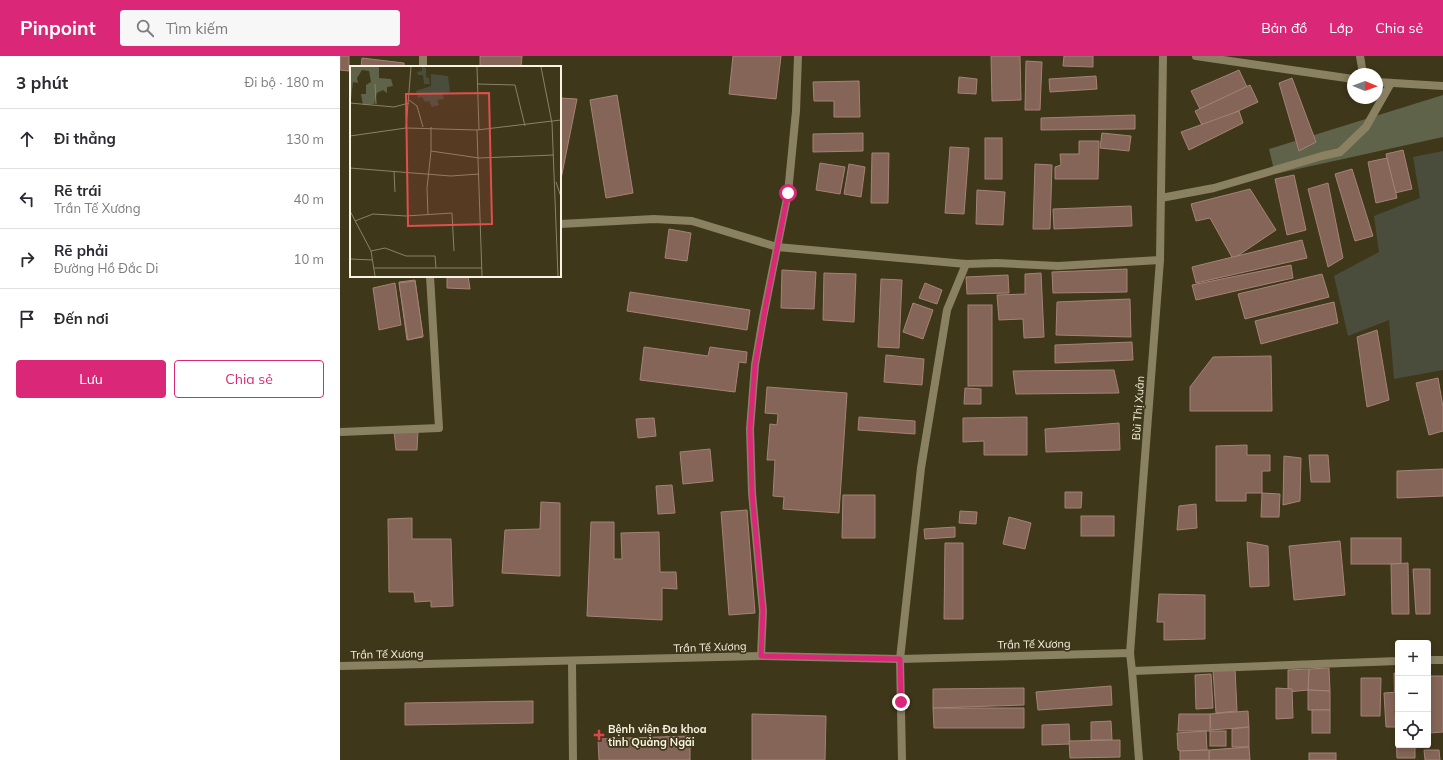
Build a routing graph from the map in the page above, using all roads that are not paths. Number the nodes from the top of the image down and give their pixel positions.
1 (798, 56) edge
2 (1163, 56) edge
3 (1196, 56) edge
4 (1360, 56) edge
5 (1362, 68) edge
6 (1347, 78) edge
7 (1383, 82) edge
8 (1392, 83) junction
9 (1443, 86) edge
10 (1161, 198) junction
11 (561, 224) edge
12 (777, 247) junction
13 (1160, 260) junction
14 (966, 264) junction
15 (430, 277) edge
16 (340, 432) edge
17 (1130, 653) junction
18 (761, 656) junction
19 (900, 659) junction
20 (1431, 660) edge
21 (1443, 660) edge
22 (1395, 661) edge
23 (572, 662) junction
24 (340, 666) edge
25 (1132, 671) junction
26 (574, 760) edge
27 (902, 760) edge
28 (1139, 760) edge

1 - 12 street
2 - 10 street, Bùi Thị Xuân
3 - 6 street
4 - 5 street
7 - 8 street
8 - 9 street
8 - 10 street
10 - 13 street, Bùi Thị Xuân
11 - 12 street
12 - 14 street
12 - 18 street
13 - 14 street
13 - 17 street, Bùi Thị Xuân
14 - 19 street
15 - 16 street
17 - 19 street, Trần Tế Xương
17 - 25 street, Bùi Thị Xuân
18 - 19 street, Trần Tế Xương
18 - 23 street, Trần Tế Xương
19 - 27 street
20 - 21 street
22 - 25 street
23 - 24 street, Trần Tế Xương
23 - 26 street
25 - 28 street, Bùi Thị Xuân

